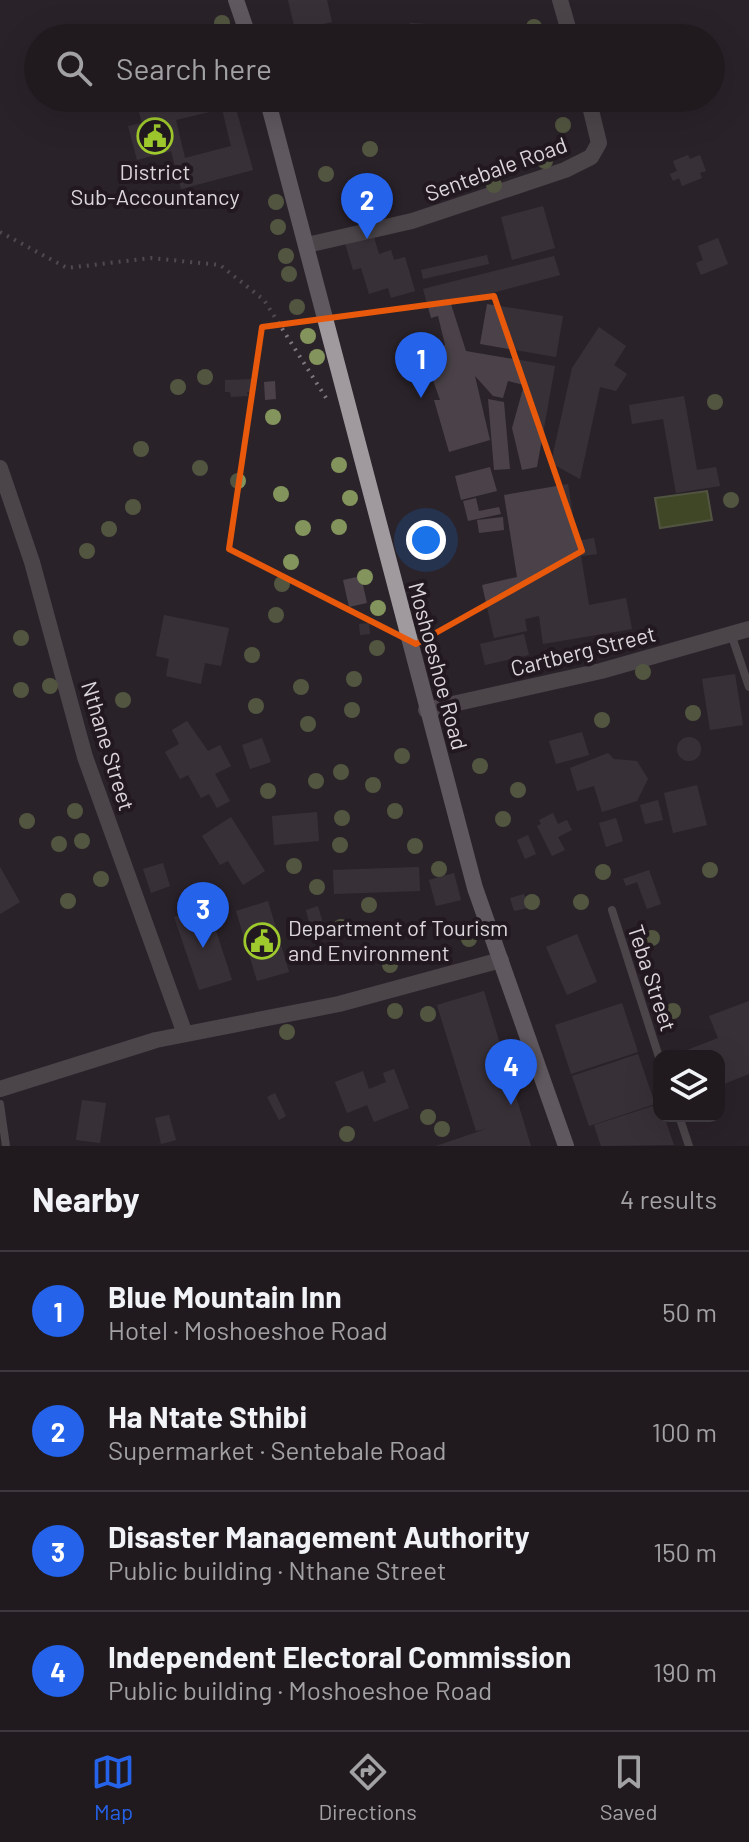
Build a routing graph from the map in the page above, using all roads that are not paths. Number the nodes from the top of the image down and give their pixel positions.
1 (236, 0) edge
2 (560, 0) edge
3 (244, 24) edge
4 (567, 24) edge
5 (271, 112) edge
6 (591, 112) edge
7 (307, 245) junction
8 (0, 468) edge
9 (749, 629) edge
10 (731, 634) junction
11 (749, 687) edge
12 (426, 710) junction
13 (612, 910) dead end
14 (501, 960) junction
15 (185, 1034) junction
16 (657, 1050) edge
17 (0, 1089) edge
18 (0, 1104) edge
19 (681, 1122) edge
20 (6, 1146) edge
21 (566, 1146) edge
22 (689, 1146) edge

1 - 3 street
2 - 4 street
5 - 7 street, Moshoeshoe Road
6 - 7 street, Sentebale Road
7 - 12 street, Moshoeshoe Road
8 - 15 street, Nthane Street
9 - 10 street, Cartberg Street
10 - 11 lane
10 - 12 street, Cartberg Street
12 - 14 street, Moshoeshoe Road
13 - 16 lane, Teba Street
14 - 15 street
14 - 21 street, Moshoeshoe Road
15 - 17 street
18 - 20 lane
19 - 22 lane

